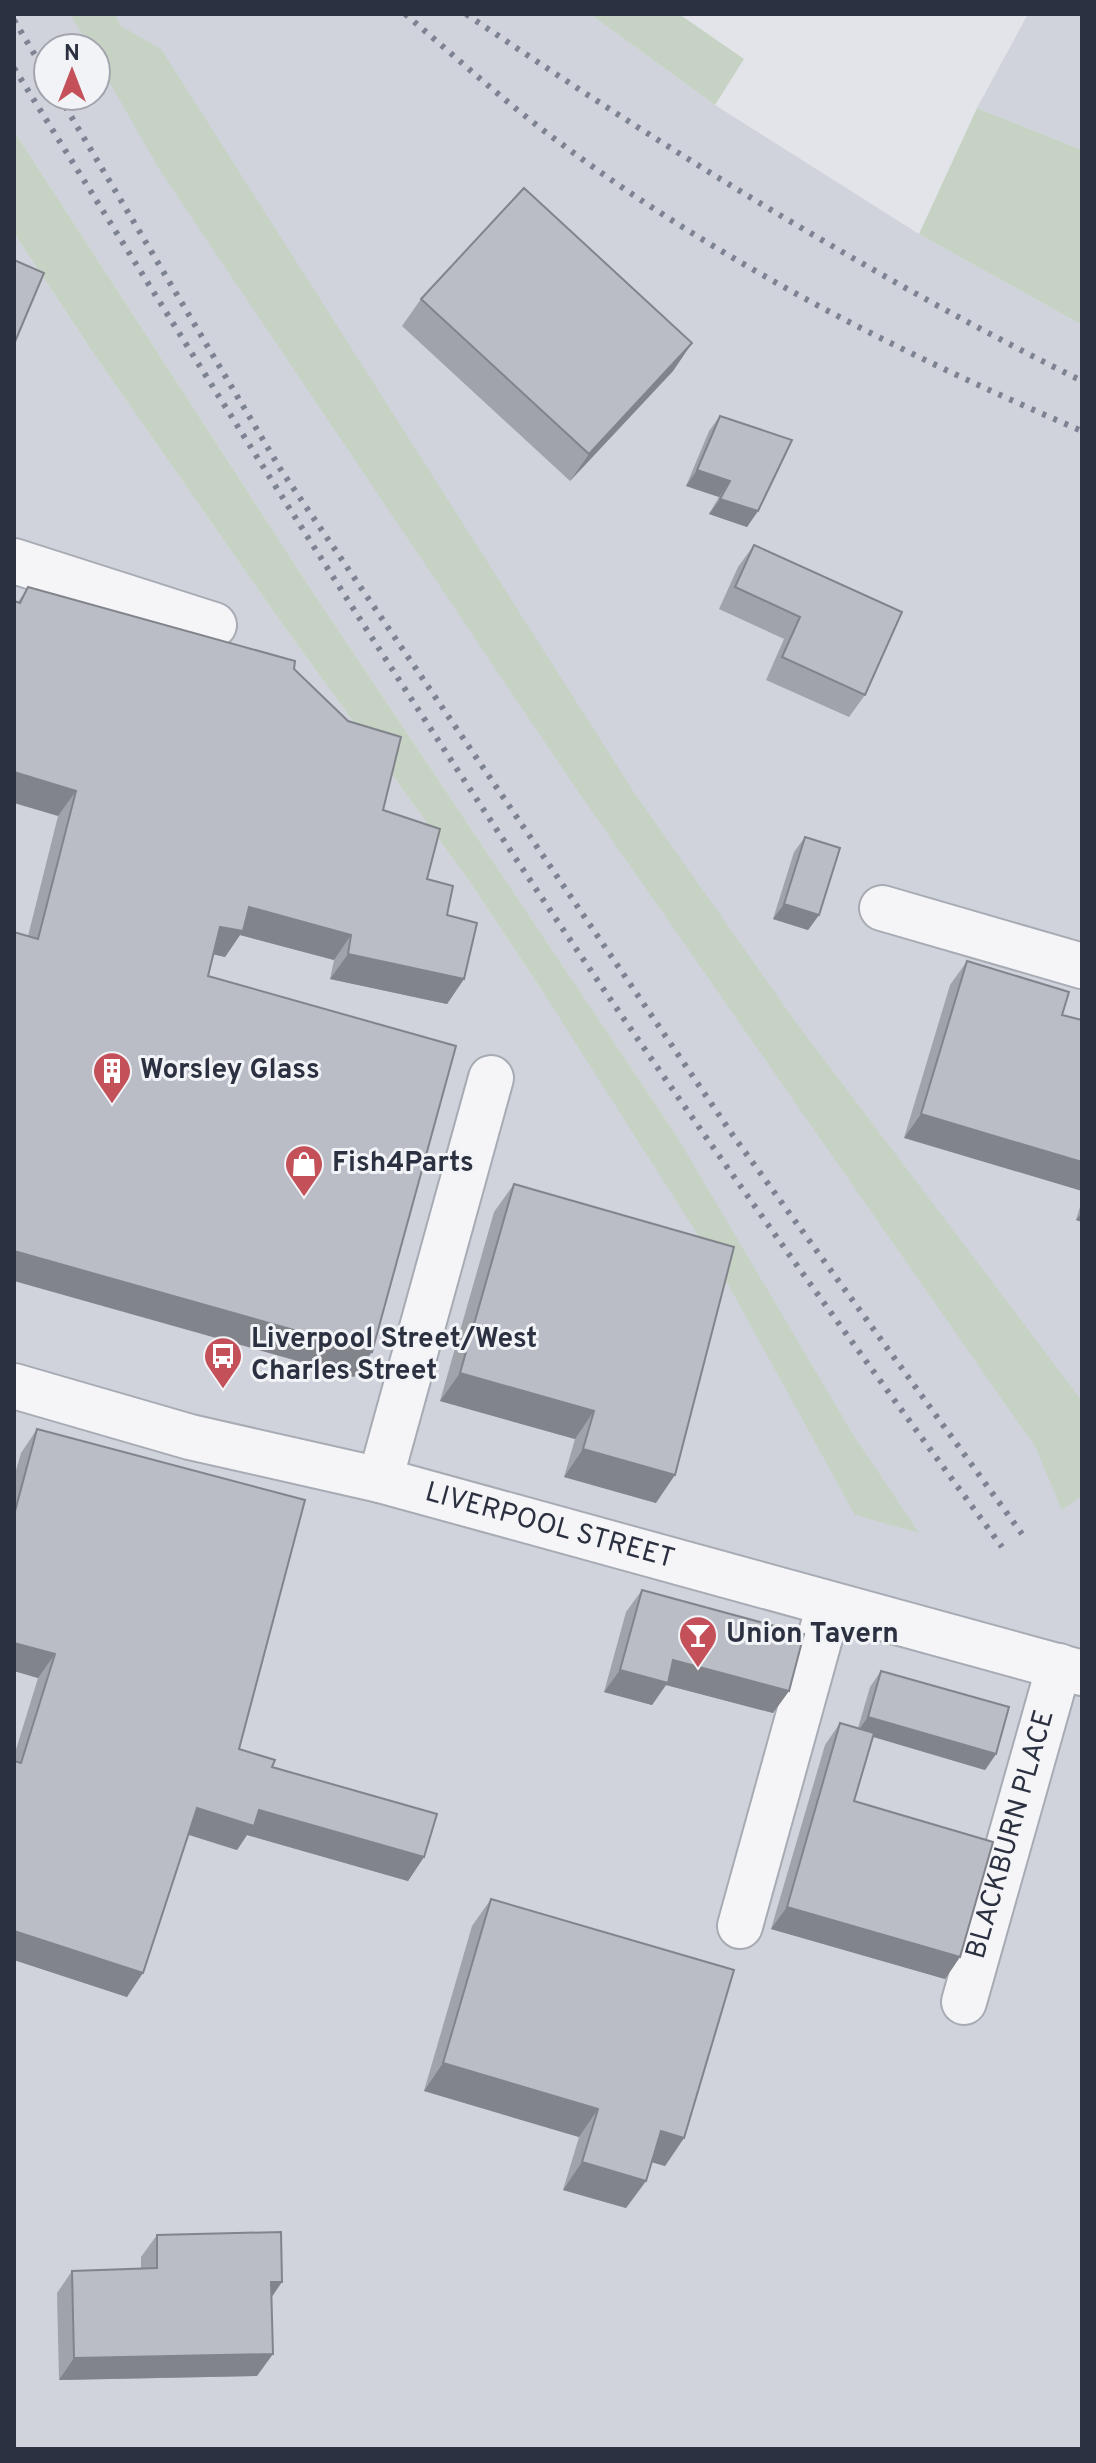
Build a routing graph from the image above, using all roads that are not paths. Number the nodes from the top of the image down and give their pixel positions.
1 (14, 561) edge
2 (214, 625) dead end
3 (882, 908) dead end
4 (1082, 966) edge
5 (491, 1078) dead end
6 (14, 1386) edge
7 (380, 1480) junction
8 (829, 1605) junction
9 (1070, 1670) edge
10 (740, 1926) dead end
11 (964, 2002) dead end

1 - 2 street
3 - 4 street
5 - 7 street
6 - 7 street, LIVERPOOL STREET
7 - 8 street, LIVERPOOL STREET
8 - 9 street, LIVERPOOL STREET
8 - 10 street
9 - 11 street, BLACKBURN PLACE

